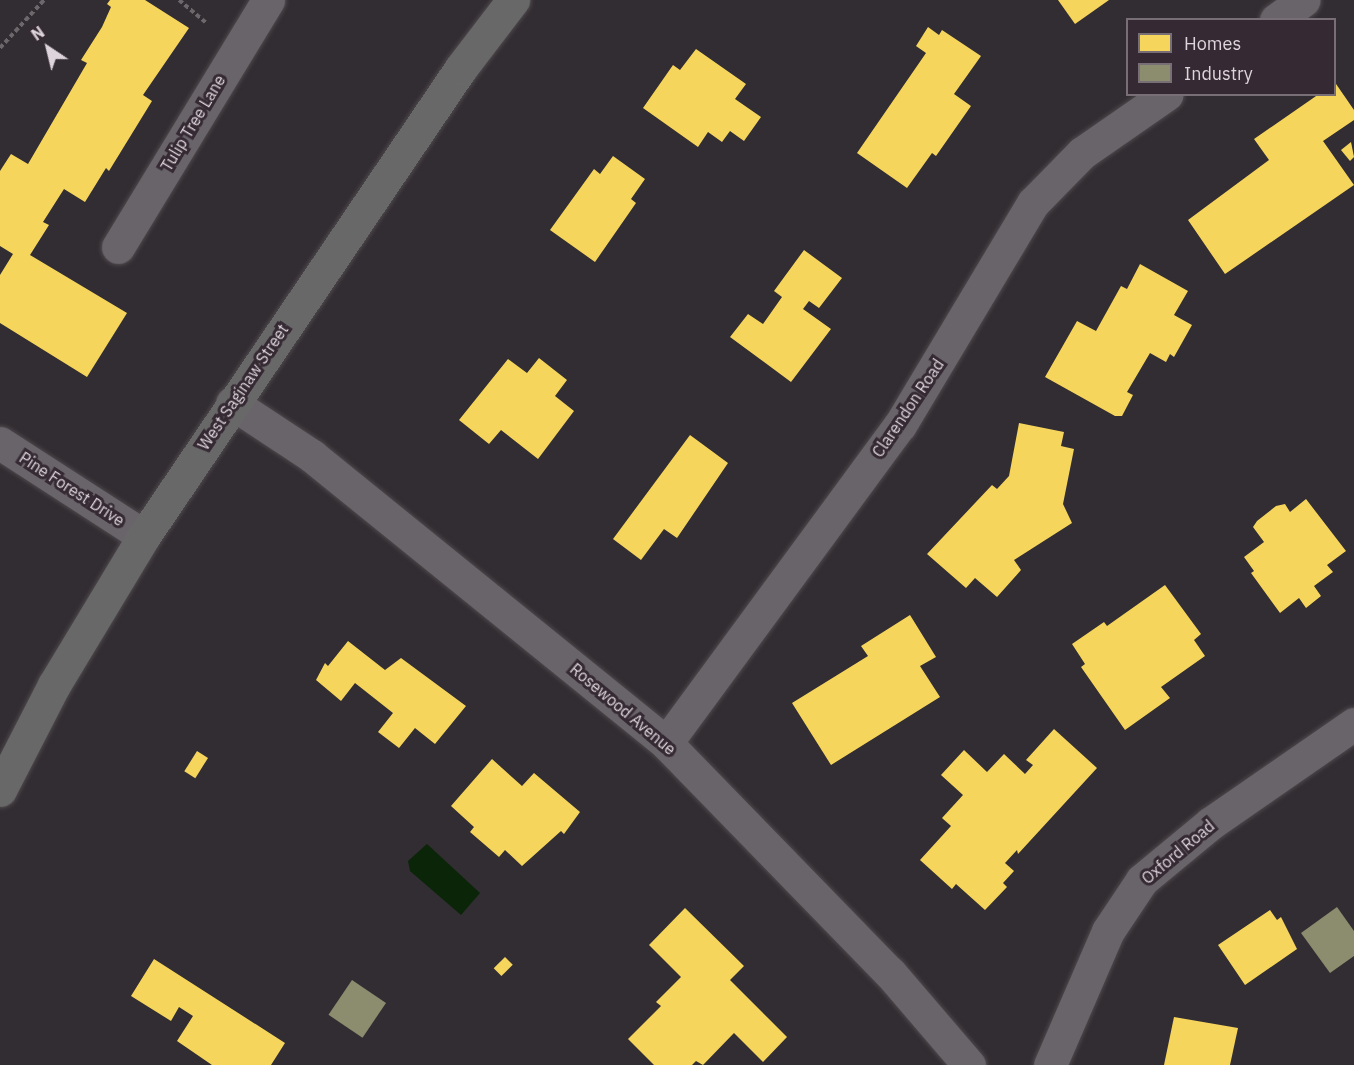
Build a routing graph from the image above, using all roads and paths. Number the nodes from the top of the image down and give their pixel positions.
1 (44, 0) edge
2 (179, 0) edge
3 (268, 0) edge
4 (513, 0) edge
5 (1304, 0) edge
6 (1279, 18) edge
7 (206, 23) dead end
8 (0, 48) edge
9 (1164, 96) edge
10 (118, 247) dead end
11 (232, 403) junction
12 (0, 443) edge
13 (144, 536) junction
14 (1354, 724) edge
15 (666, 743) junction
16 (0, 790) edge
17 (969, 1065) edge
18 (1050, 1065) edge

1 - 8 path
2 - 7 path
3 - 10 street, Tulip Tree Lane
4 - 11 main road, West Saginaw Street
5 - 6 street
9 - 15 street, Clarendon Road
11 - 13 main road, West Saginaw Street
11 - 15 street, Rosewood Avenue
12 - 13 street, Pine Forest Drive
13 - 16 main road, West Saginaw Street
14 - 18 street, Oxford Road
15 - 17 street, Rosewood Avenue

